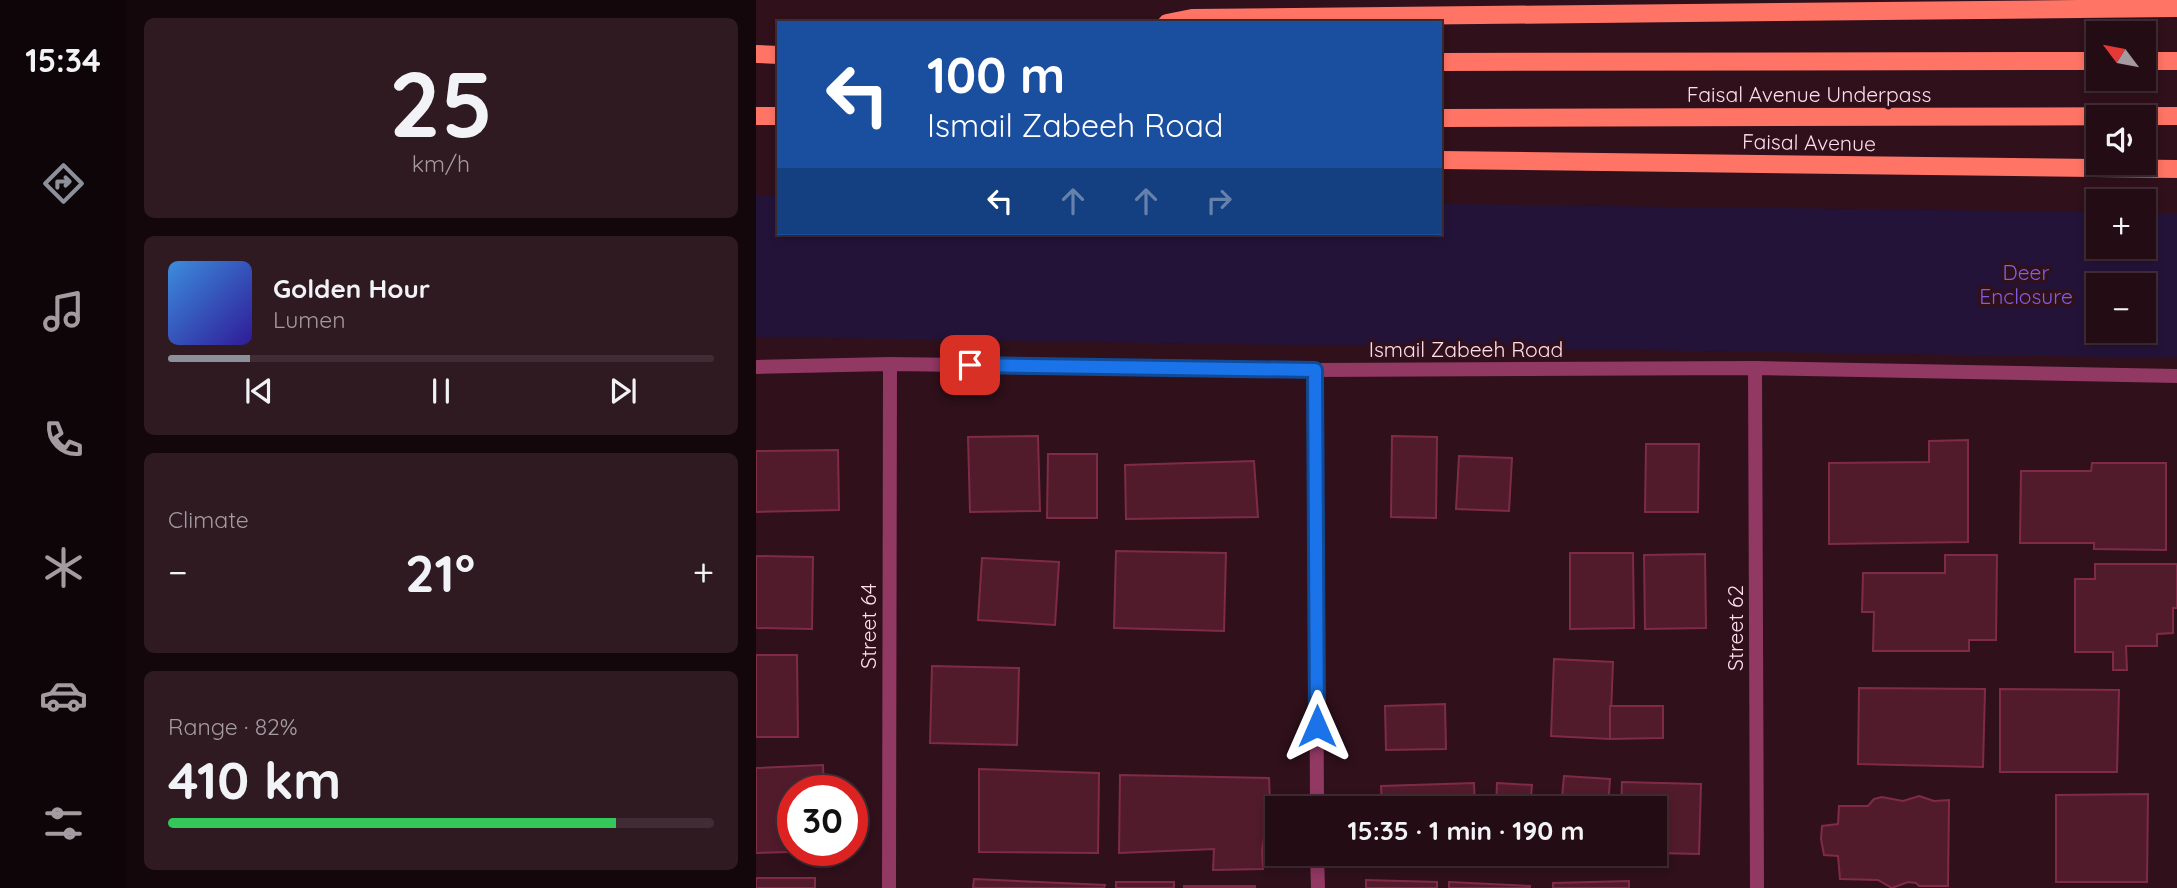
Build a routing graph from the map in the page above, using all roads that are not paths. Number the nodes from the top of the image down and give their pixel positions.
1 (2177, 8) edge
2 (1177, 21) edge
3 (756, 54) edge
4 (777, 55) edge
5 (2086, 61) edge
6 (2156, 61) edge
7 (2177, 61) edge
8 (1442, 62) edge
9 (756, 116) edge
10 (777, 116) edge
11 (2177, 116) edge
12 (1442, 118) edge
13 (1442, 160) edge
14 (2177, 169) edge
15 (890, 364) junction
16 (756, 367) edge
17 (1755, 368) junction
18 (1315, 370) junction
19 (2177, 376) edge
20 (1317, 796) edge
21 (1317, 866) edge
22 (889, 888) edge
23 (1318, 888) edge
24 (1757, 888) edge

1 - 2 main road
3 - 4 main road
5 - 8 main road, Faisal Avenue Underpass
6 - 7 main road
9 - 10 main road
11 - 12 main road, Faisal Avenue Underpass
13 - 14 main road, Faisal Avenue
15 - 16 street, Ismail Zabeeh Road
15 - 18 street, Ismail Zabeeh Road
15 - 22 street, Street 64
17 - 18 street, Ismail Zabeeh Road
17 - 19 street, Ismail Zabeeh Road
17 - 24 street, Street 62
18 - 20 street
21 - 23 street

